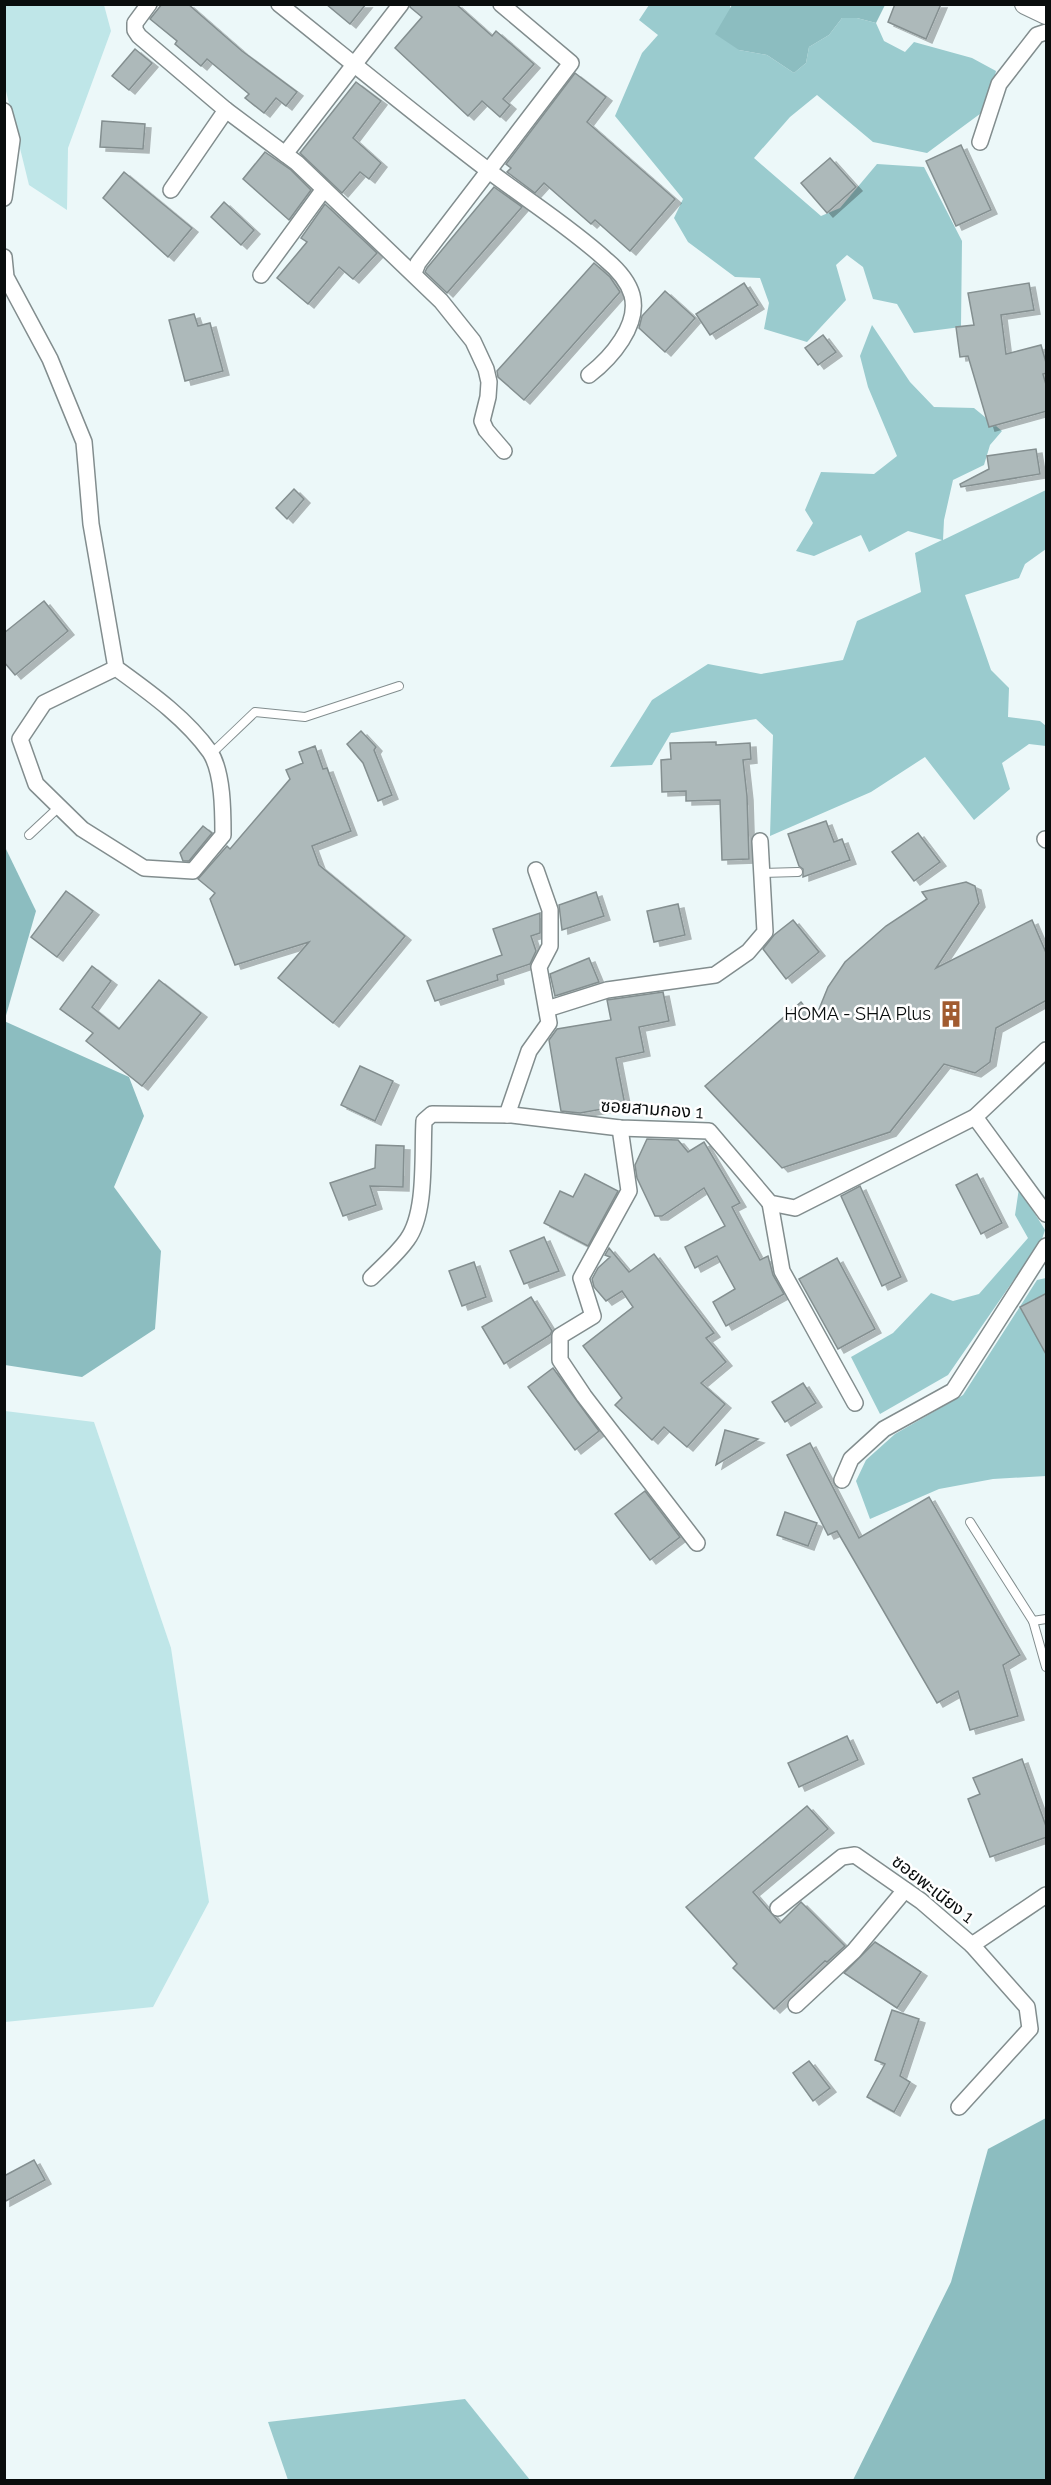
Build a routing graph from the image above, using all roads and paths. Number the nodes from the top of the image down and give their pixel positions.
1 (149, 4) edge
2 (279, 4) edge
3 (401, 4) edge
4 (501, 4) edge
5 (1025, 4) edge
6 (1047, 14) edge
7 (1047, 32) edge
8 (355, 65) junction
9 (226, 110) junction
10 (4, 111) edge
11 (980, 142) dead end
12 (285, 154) junction
13 (488, 170) junction
14 (324, 189) junction
15 (171, 190) dead end
16 (4, 198) edge
17 (4, 257) edge
18 (414, 273) junction
19 (261, 275) dead end
20 (589, 375) dead end
21 (504, 451) dead end
22 (116, 668) junction
23 (399, 686) dead end
24 (211, 754) junction
25 (59, 807) junction
26 (29, 835) dead end
27 (760, 841) dead end
28 (536, 870) dead end
29 (798, 872) dead end
30 (762, 873) junction
31 (547, 1009) junction
32 (1047, 1050) edge
33 (507, 1115) junction
34 (975, 1117) junction
35 (620, 1128) junction
36 (770, 1203) junction
37 (1047, 1214) edge
38 (1047, 1246) edge
39 (371, 1278) dead end
40 (855, 1403) dead end
41 (842, 1480) dead end
42 (970, 1522) dead end
43 (697, 1542) dead end
44 (1047, 1619) edge
45 (1033, 1621) junction
46 (1047, 1667) edge
47 (905, 1890) junction
48 (1047, 1895) edge
49 (778, 1908) dead end
50 (972, 1945) junction
51 (796, 2006) dead end
52 (959, 2107) dead end

1 - 9 street
2 - 8 street
3 - 8 street
4 - 13 street
5 - 6 street
7 - 11 street
8 - 12 street
8 - 13 street
9 - 12 street
9 - 15 street
10 - 16 street
12 - 14 street
13 - 18 street
13 - 20 street
14 - 18 street
14 - 19 street
17 - 22 street
18 - 21 street
22 - 24 street
22 - 25 street
23 - 24 lane
24 - 25 street
25 - 26 lane
27 - 30 street
28 - 31 street
29 - 30 lane
30 - 31 street
31 - 33 street
32 - 34 street
33 - 35 street, ซอยสามกอง 1
33 - 39 street, ซอยสามกอง 1
34 - 36 street
34 - 37 street
35 - 36 street, ซอยสามกอง 1
35 - 43 street
36 - 40 street
38 - 41 street
42 - 45 lane
44 - 45 lane
45 - 46 lane
47 - 49 street, ซอยพะเนียง 1
47 - 50 street, ซอยพะเนียง 1
47 - 51 street
48 - 50 street, ซอยพะเนียง 1
50 - 52 street

